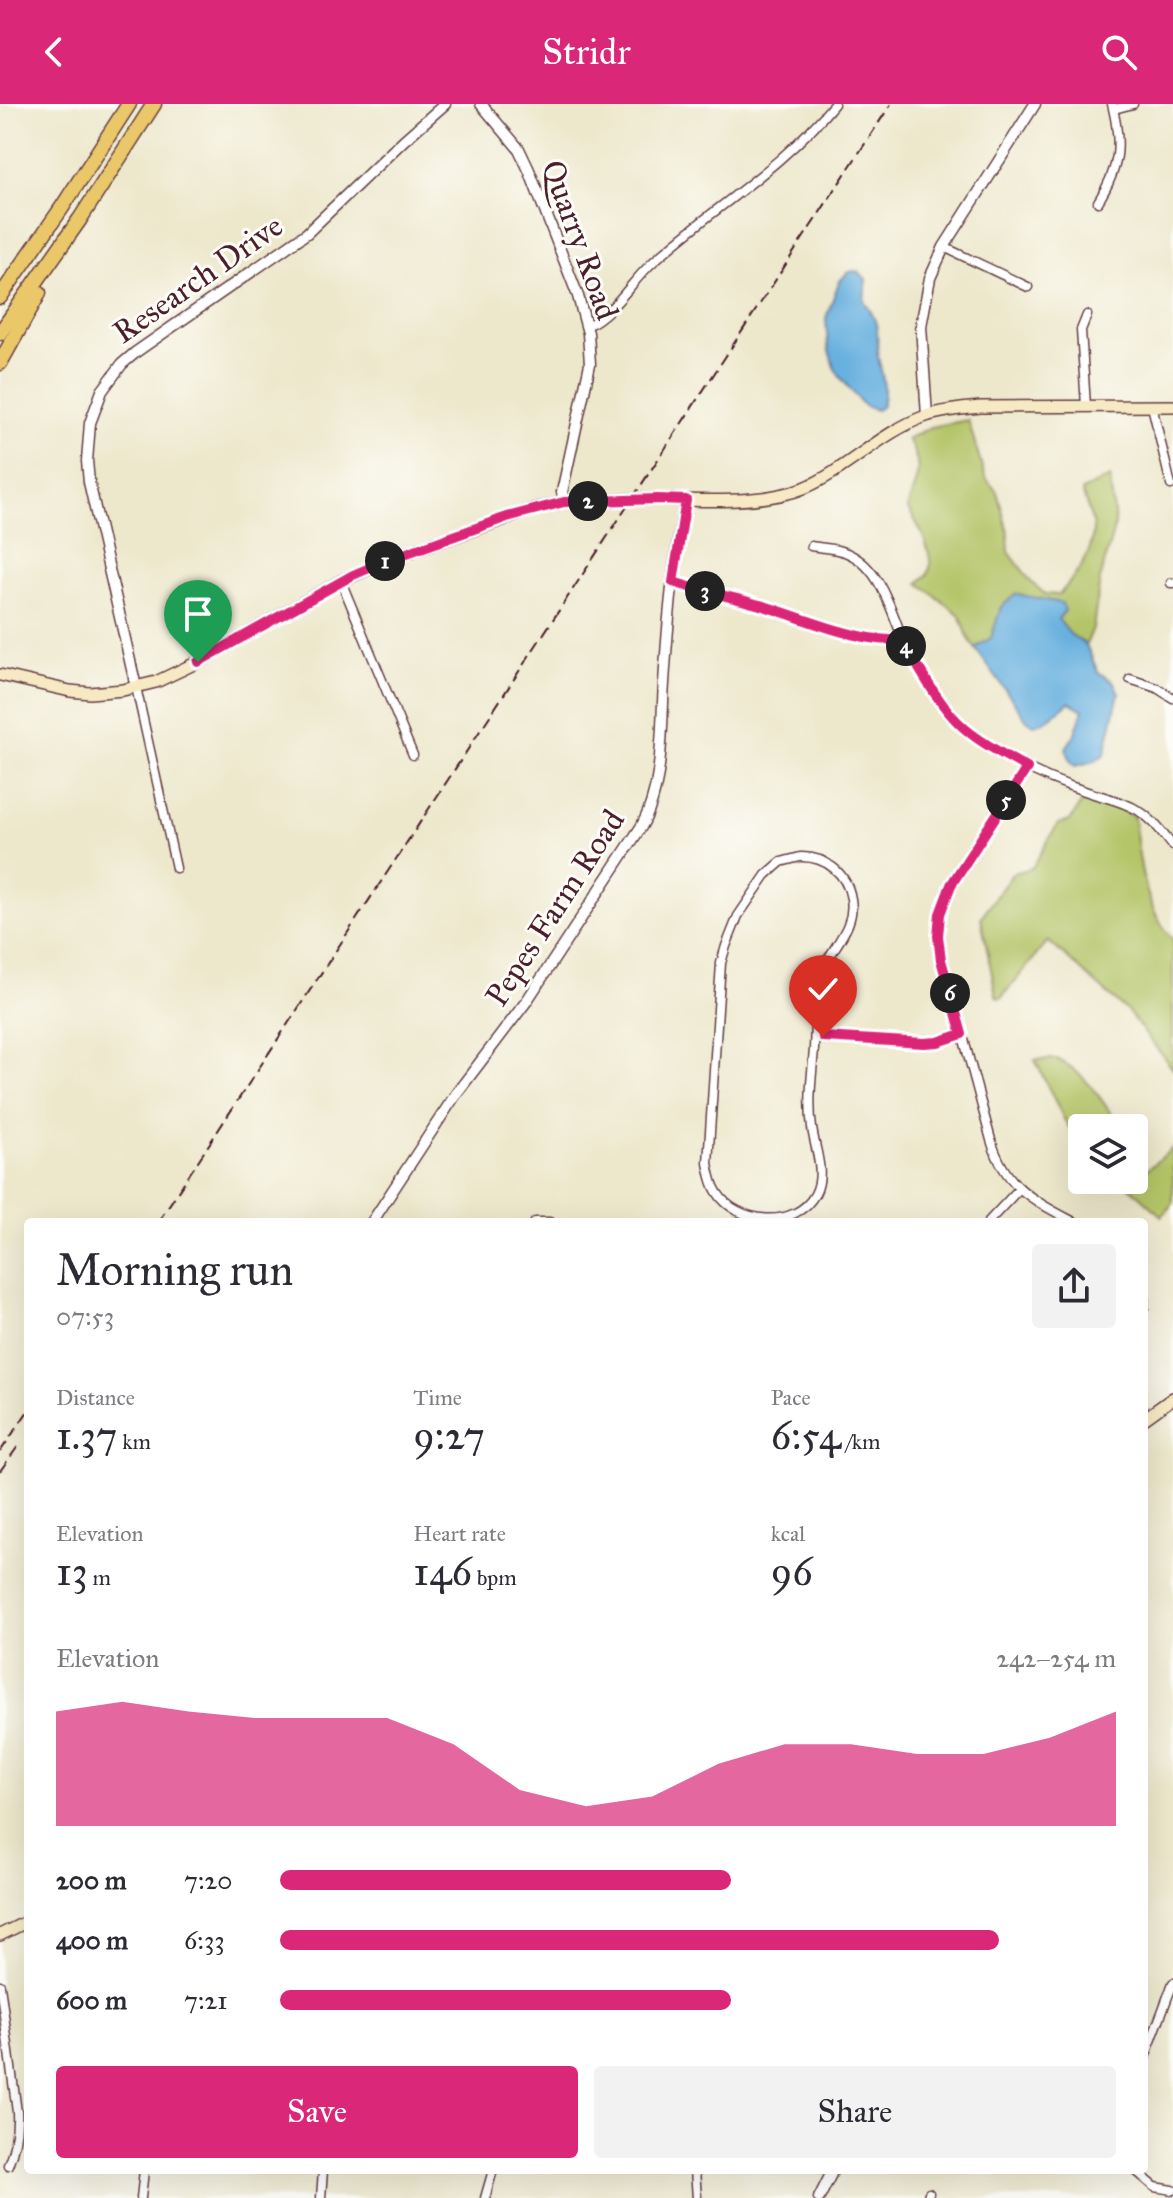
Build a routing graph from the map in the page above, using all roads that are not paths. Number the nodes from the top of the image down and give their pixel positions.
1 (129, 104) edge
2 (154, 104) edge
3 (445, 104) edge
4 (481, 104) edge
5 (834, 104) edge
6 (1035, 104) edge
7 (1133, 104) edge
8 (1113, 107) edge
9 (90, 166) junction
10 (1098, 202) dead end
11 (80, 219) junction
12 (944, 247) junction
13 (0, 282) edge
14 (1028, 287) dead end
15 (0, 297) edge
16 (1087, 315) dead end
17 (587, 326) junction
18 (0, 333) edge
19 (0, 363) edge
20 (1086, 406) junction
21 (1152, 406) junction
22 (1173, 406) edge
23 (927, 416) junction
24 (1171, 485) edge
25 (686, 500) junction
26 (564, 502) junction
27 (811, 546) dead end
28 (341, 581) junction
29 (673, 582) junction
30 (903, 639) junction
31 (0, 675) edge
32 (1130, 679) dead end
33 (136, 687) junction
34 (1173, 698) edge
35 (413, 755) dead end
36 (1027, 768) junction
37 (1173, 846) edge
38 (176, 868) dead end
39 (962, 1034) junction
40 (815, 1037) junction
41 (1019, 1189) junction
42 (375, 1218) edge
43 (759, 1218) edge
44 (777, 1218) edge
45 (992, 1218) edge
46 (1067, 1218) edge
47 (1173, 1398) edge
48 (1148, 1412) edge
49 (24, 1923) edge
50 (0, 1935) edge
51 (1173, 1983) edge
52 (0, 1985) edge
53 (1148, 2049) edge
54 (8, 2165) dead end
55 (144, 2174) edge
56 (323, 2174) edge
57 (492, 2174) edge
58 (695, 2174) edge
59 (831, 2174) edge
60 (1140, 2174) edge
61 (1173, 2190) edge
62 (141, 2198) edge
63 (321, 2198) edge
64 (485, 2198) edge
65 (697, 2198) edge
66 (819, 2198) edge

1 - 9 highway
2 - 11 highway
3 - 33 street, Research Drive
4 - 17 street, Quarry Road
5 - 17 street
6 - 12 street
7 - 8 street
8 - 10 street
9 - 13 highway
9 - 15 highway
11 - 18 highway
11 - 19 highway
12 - 14 street
12 - 23 street
16 - 20 street
17 - 26 street, Quarry Road
20 - 21 main road
20 - 23 main road
21 - 22 main road
21 - 24 street
23 - 25 main road
25 - 26 main road, bridge
25 - 29 street, Pepes Farm Road
26 - 28 main road
27 - 30 street
28 - 33 main road
28 - 35 street
29 - 30 street
29 - 42 street, Pepes Farm Road
30 - 36 street
31 - 33 main road
32 - 34 street
33 - 38 street
36 - 37 street
36 - 39 street
39 - 40 street
39 - 41 street
40 - 43 street
40 - 44 street
41 - 45 street
41 - 46 street
47 - 48 main road
49 - 50 main road
51 - 53 street
52 - 54 street
55 - 62 street
56 - 63 street
57 - 64 street
58 - 65 street
59 - 66 street
60 - 61 street

